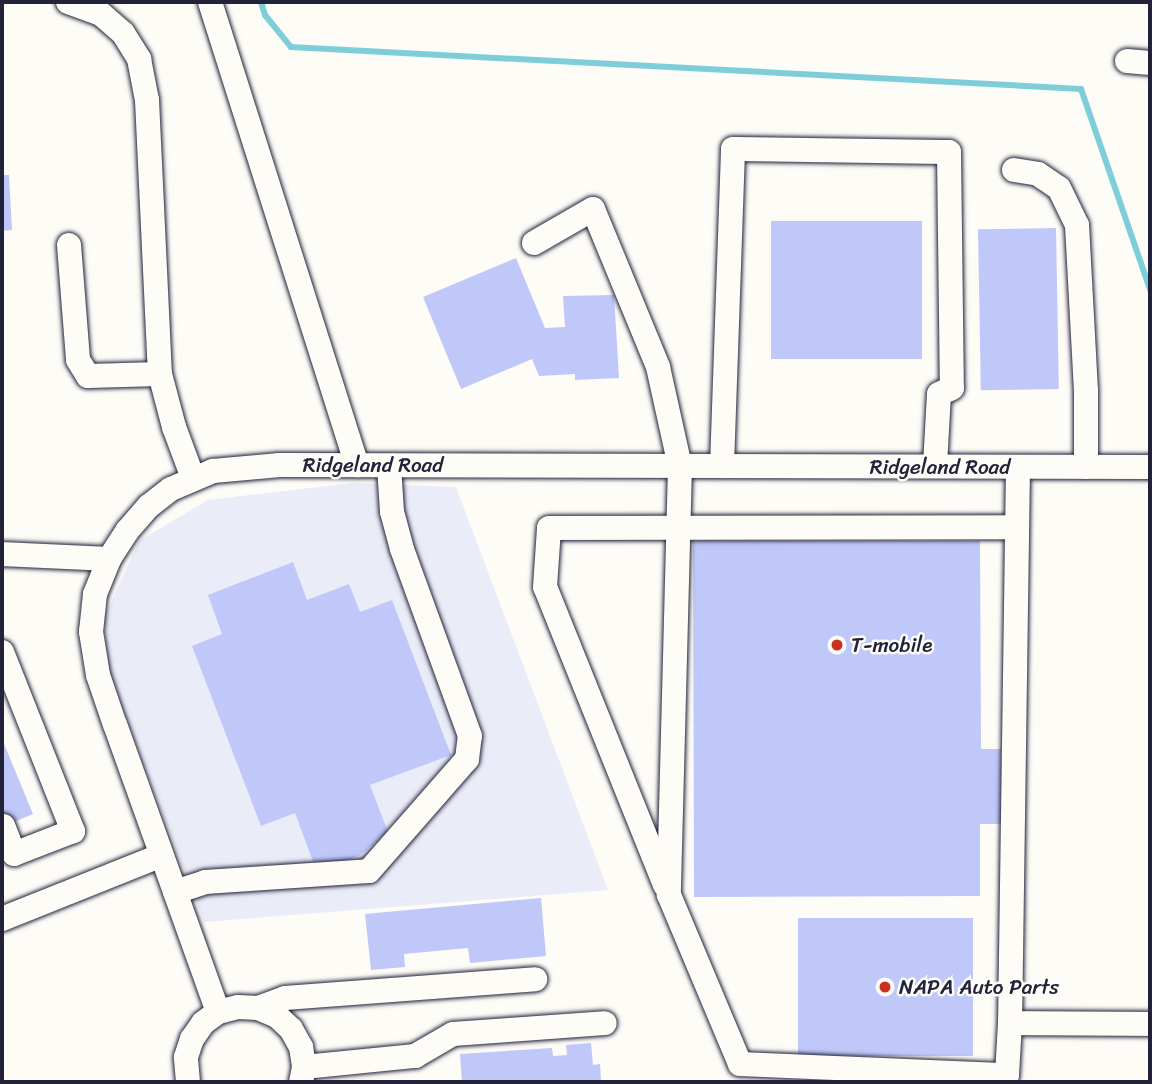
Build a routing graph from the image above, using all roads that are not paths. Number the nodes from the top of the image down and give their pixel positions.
1 (68, 2) edge
2 (210, 2) edge
3 (1014, 170) dead end
4 (534, 243) dead end
5 (69, 246) dead end
6 (160, 374) junction
7 (357, 465) junction
8 (389, 466) junction
9 (680, 466) junction
10 (722, 466) junction
11 (935, 466) junction
12 (1017, 467) junction
13 (1086, 467) junction
14 (1150, 467) edge
15 (193, 478) junction
16 (678, 525) junction
17 (1017, 527) junction
18 (2, 554) edge
19 (108, 559) junction
20 (2, 652) edge
21 (3, 827) edge
22 (162, 855) junction
23 (175, 892) junction
24 (669, 895) junction
25 (2, 919) edge
26 (535, 979) dead end
27 (258, 1008) junction
28 (218, 1013) junction
29 (605, 1023) dead end
30 (1010, 1023) junction
31 (1150, 1024) edge
32 (303, 1075) edge
33 (188, 1082) edge

1 - 6 street
2 - 7 street
3 - 13 street
4 - 9 street
5 - 6 street
6 - 15 street
7 - 8 street, Ridgeland Road
7 - 15 street, Ridgeland Road
8 - 9 street, Ridgeland Road
8 - 23 street
9 - 10 street, Ridgeland Road
9 - 16 street
10 - 11 street, Ridgeland Road
10 - 11 street
11 - 12 street, Ridgeland Road
12 - 13 street, Ridgeland Road
12 - 17 street
13 - 14 street, Ridgeland Road
15 - 19 street, Ridgeland Road
16 - 17 street
16 - 24 street
16 - 24 street
17 - 30 street
18 - 19 street
19 - 22 street, Ridgeland Road
20 - 21 street
22 - 23 street, Ridgeland Road
22 - 25 street
23 - 28 street, Ridgeland Road
24 - 30 street
26 - 27 street
27 - 28 street
27 - 32 street
28 - 33 street
29 - 32 street
30 - 31 street

